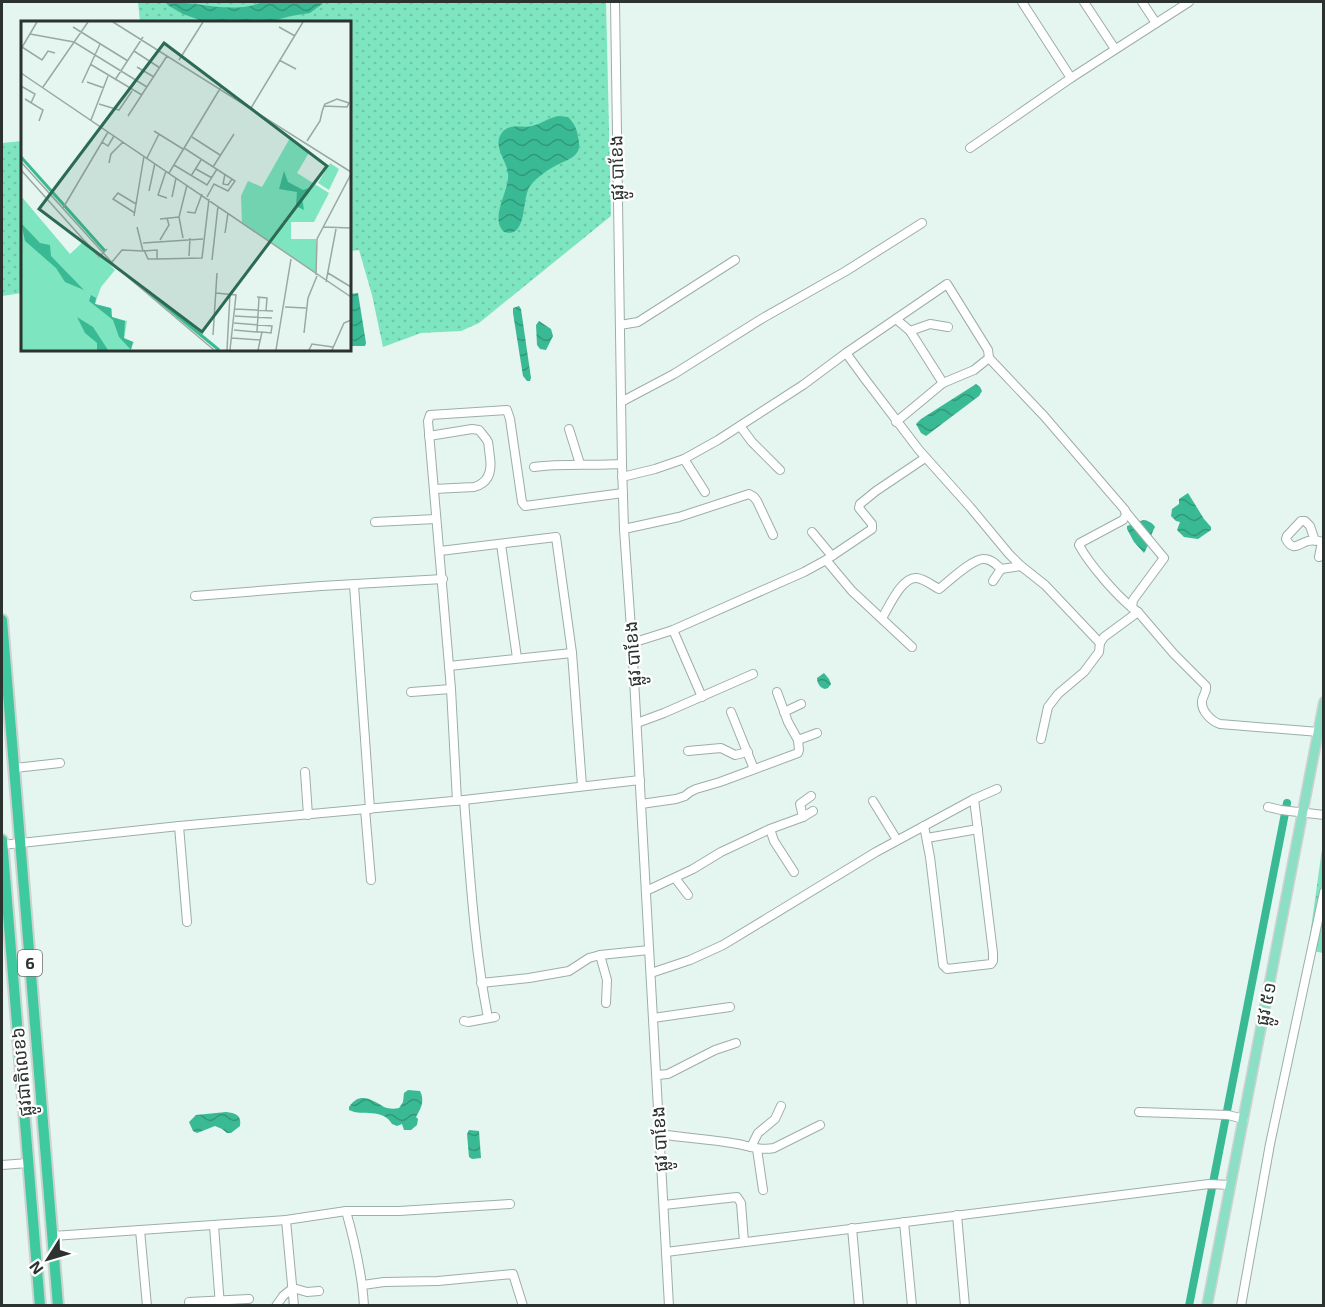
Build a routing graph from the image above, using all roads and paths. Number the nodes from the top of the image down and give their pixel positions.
1 (615, 2) edge
2 (1084, 2) edge
3 (1143, 2) edge
4 (1189, 2) edge
5 (1025, 3) edge
6 (1156, 23) junction
7 (1115, 49) junction
8 (1071, 78) junction
9 (970, 148) dead end
10 (922, 223) dead end
11 (735, 260) dead end
12 (896, 318) junction
13 (620, 325) junction
14 (948, 327) dead end
15 (910, 331) junction
16 (846, 352) junction
17 (989, 358) junction
18 (943, 384) junction
19 (621, 402) junction
20 (896, 422) junction
21 (740, 426) junction
22 (569, 429) dead end
23 (429, 436) junction
24 (926, 458) junction
25 (684, 459) junction
26 (622, 464) junction
27 (579, 465) junction
28 (534, 467) dead end
29 (780, 470) dead end
30 (622, 477) junction
31 (434, 489) junction
32 (705, 492) dead end
33 (623, 493) junction
34 (1125, 510) junction
35 (436, 519) junction
36 (375, 522) dead end
37 (624, 529) junction
38 (812, 532) dead end
39 (773, 535) dead end
40 (1320, 542) edge
41 (501, 544) junction
42 (440, 550) junction
43 (1319, 557) dead end
44 (829, 558) junction
45 (1021, 566) junction
46 (1001, 569) junction
47 (443, 579) junction
48 (993, 581) dead end
49 (354, 585) junction
50 (195, 596) dead end
51 (1135, 610) junction
52 (882, 618) junction
53 (2, 620) edge
54 (673, 630) junction
55 (632, 643) junction
56 (1100, 643) junction
57 (912, 647) dead end
58 (572, 653) junction
59 (517, 658) junction
60 (449, 666) junction
61 (753, 674) dead end
62 (451, 688) junction
63 (411, 692) dead end
64 (777, 692) dead end
65 (702, 696) junction
66 (1323, 702) edge
67 (801, 704) dead end
68 (731, 712) dead end
69 (784, 712) junction
70 (637, 723) junction
71 (1319, 732) junction
72 (817, 733) dead end
73 (1041, 739) dead end
74 (798, 740) junction
75 (688, 751) dead end
76 (748, 752) junction
77 (60, 763) dead end
78 (15, 768) junction
79 (754, 769) junction
80 (305, 772) dead end
81 (640, 780) junction
82 (582, 786) junction
83 (997, 789) dead end
84 (811, 795) dead end
85 (974, 799) junction
86 (460, 800) junction
87 (873, 801) dead end
88 (641, 804) junction
89 (1268, 807) dead end
90 (367, 809) junction
91 (813, 811) dead end
92 (1305, 813) junction
93 (308, 815) junction
94 (1323, 815) edge
95 (803, 817) junction
96 (179, 826) junction
97 (924, 826) junction
98 (978, 829) junction
99 (770, 830) junction
100 (927, 838) junction
101 (897, 840) junction
102 (2, 843) edge
103 (20, 843) junction
104 (794, 872) dead end
105 (675, 878) junction
106 (371, 880) dead end
107 (646, 891) junction
108 (1323, 892) edge
109 (688, 895) dead end
110 (187, 922) dead end
111 (650, 950) junction
112 (600, 955) junction
113 (651, 973) junction
114 (481, 983) junction
115 (606, 1003) dead end
116 (730, 1007) dead end
117 (653, 1018) junction
118 (464, 1021) dead end
119 (736, 1043) dead end
120 (657, 1075) junction
121 (781, 1106) dead end
122 (1139, 1112) dead end
123 (1244, 1119) junction
124 (820, 1125) dead end
125 (660, 1134) junction
126 (754, 1148) junction
127 (28, 1163) junction
128 (2, 1165) edge
129 (1227, 1185) junction
130 (763, 1190) dead end
131 (510, 1204) dead end
132 (664, 1205) junction
133 (346, 1211) junction
134 (957, 1215) junction
135 (286, 1220) junction
136 (904, 1222) junction
137 (214, 1226) junction
138 (852, 1228) junction
139 (140, 1230) junction
140 (53, 1236) junction
141 (744, 1242) junction
142 (666, 1252) junction
143 (363, 1285) junction
144 (293, 1288) junction
145 (319, 1291) dead end
146 (249, 1299) dead end
147 (189, 1302) dead end
148 (219, 1303) edge
149 (40, 1305) edge
150 (58, 1305) edge
151 (147, 1305) edge
152 (276, 1305) edge
153 (294, 1305) edge
154 (364, 1305) edge
155 (523, 1305) edge
156 (669, 1305) edge
157 (859, 1305) edge
158 (912, 1305) edge
159 (965, 1305) edge
160 (1207, 1305) edge
161 (1241, 1305) edge

1 - 13 street, ផ្លូវ បាខែង
2 - 7 street
3 - 6 street
4 - 6 street
5 - 8 street
6 - 7 street
7 - 8 street
8 - 9 street
10 - 19 street
11 - 13 street
12 - 15 street
12 - 16 street
12 - 17 street
13 - 19 street, ផ្លូវ បាខែង
14 - 15 street
15 - 18 street
16 - 20 street
16 - 21 street
17 - 18 street
17 - 34 street
18 - 20 street
19 - 26 street, ផ្លូវ បាខែង
20 - 24 street
21 - 25 street
21 - 29 street
22 - 27 street
23 - 31 street
23 - 31 street
23 - 33 street
24 - 44 street
24 - 45 street
25 - 30 street
25 - 32 street
26 - 27 street
26 - 30 street, ផ្លូវ បាខែង
27 - 28 street
30 - 33 street, ផ្លូវ បាខែង
31 - 35 street
33 - 37 street, ផ្លូវ បាខែង
34 - 51 street
34 - 51 street
35 - 36 street
35 - 42 street
37 - 39 street
37 - 55 street, ផ្លូវ បាខែង
38 - 44 street
40 - 43 street
41 - 42 street
41 - 58 street
41 - 59 street
42 - 47 street
44 - 52 street
44 - 54 street
45 - 46 street
45 - 56 street
46 - 48 street
46 - 52 street
47 - 49 street
47 - 60 street
49 - 50 street
49 - 90 street
51 - 56 street
51 - 71 street
52 - 57 street
53 - 78 highway, ផ្លូវជាតិលេខ៦ / 6
54 - 55 street
54 - 65 street
55 - 70 street, ផ្លូវ បាខែង
56 - 73 street
58 - 59 street
58 - 82 street
59 - 60 street
60 - 62 street
61 - 65 street
62 - 63 street
62 - 86 street
64 - 69 street
65 - 70 street
66 - 71 main road, ផ្លូវ ៥១
67 - 69 street
68 - 76 street
69 - 74 street
70 - 81 street, ផ្លូវ បាខែង
71 - 92 main road, ផ្លូវ ៥១
72 - 74 street
74 - 79 street
75 - 76 street
76 - 79 street
77 - 78 street
78 - 103 highway, ផ្លូវជាតិលេខ៦ / 6
79 - 88 street
80 - 93 street
81 - 82 street
81 - 88 street, ផ្លូវ បាខែង
82 - 86 street
83 - 85 street
84 - 95 street
85 - 97 street
85 - 98 street
86 - 90 street
86 - 114 street
87 - 101 street
88 - 107 street, ផ្លូវ បាខែង
89 - 92 street
90 - 93 street
90 - 106 street
91 - 95 street
92 - 94 street
92 - 123 main road, ផ្លូវ ៥១
93 - 96 street
95 - 99 street
96 - 103 street
96 - 110 street
97 - 100 street
97 - 101 street
98 - 100 street
98 - 100 street
99 - 104 street
99 - 105 street
101 - 113 street
102 - 103 street
102 - 127 highway, ផ្លូវជាតិលេខ៦ / 6
103 - 140 highway, ផ្លូវជាតិលេខ៦ / 6
105 - 107 street
105 - 109 street
107 - 111 street, ផ្លូវ បាខែង
108 - 161 street
111 - 112 street
111 - 113 street, ផ្លូវ បាខែង
112 - 114 street
112 - 115 street
113 - 117 street, ផ្លូវ បាខែង
114 - 118 street
116 - 117 street
117 - 120 street, ផ្លូវ បាខែង
119 - 120 street
120 - 125 street, ផ្លូវ បាខែង
121 - 126 street
122 - 123 street
123 - 129 main road, ផ្លូវ ៥១
124 - 126 street
125 - 126 street
125 - 132 street, ផ្លូវ បាខែង
126 - 130 street
127 - 128 street
127 - 149 highway, ផ្លូវជាតិលេខ៦ / 6
129 - 134 street
129 - 160 main road, ផ្លូវ ៥១
131 - 133 street
132 - 141 street
132 - 142 street, ផ្លូវ បាខែង
133 - 135 street
133 - 143 street
134 - 136 street
134 - 159 street
135 - 137 street
135 - 144 street
136 - 138 street
136 - 158 street
137 - 139 street
137 - 148 street
138 - 141 street
138 - 157 street
139 - 140 street
139 - 151 street
140 - 150 highway, ផ្លូវជាតិលេខ៦ / 6
141 - 142 street
142 - 156 street, ផ្លូវ បាខែង
143 - 154 street
143 - 155 street
144 - 145 street
144 - 152 street
144 - 153 street
146 - 148 street
147 - 148 street

